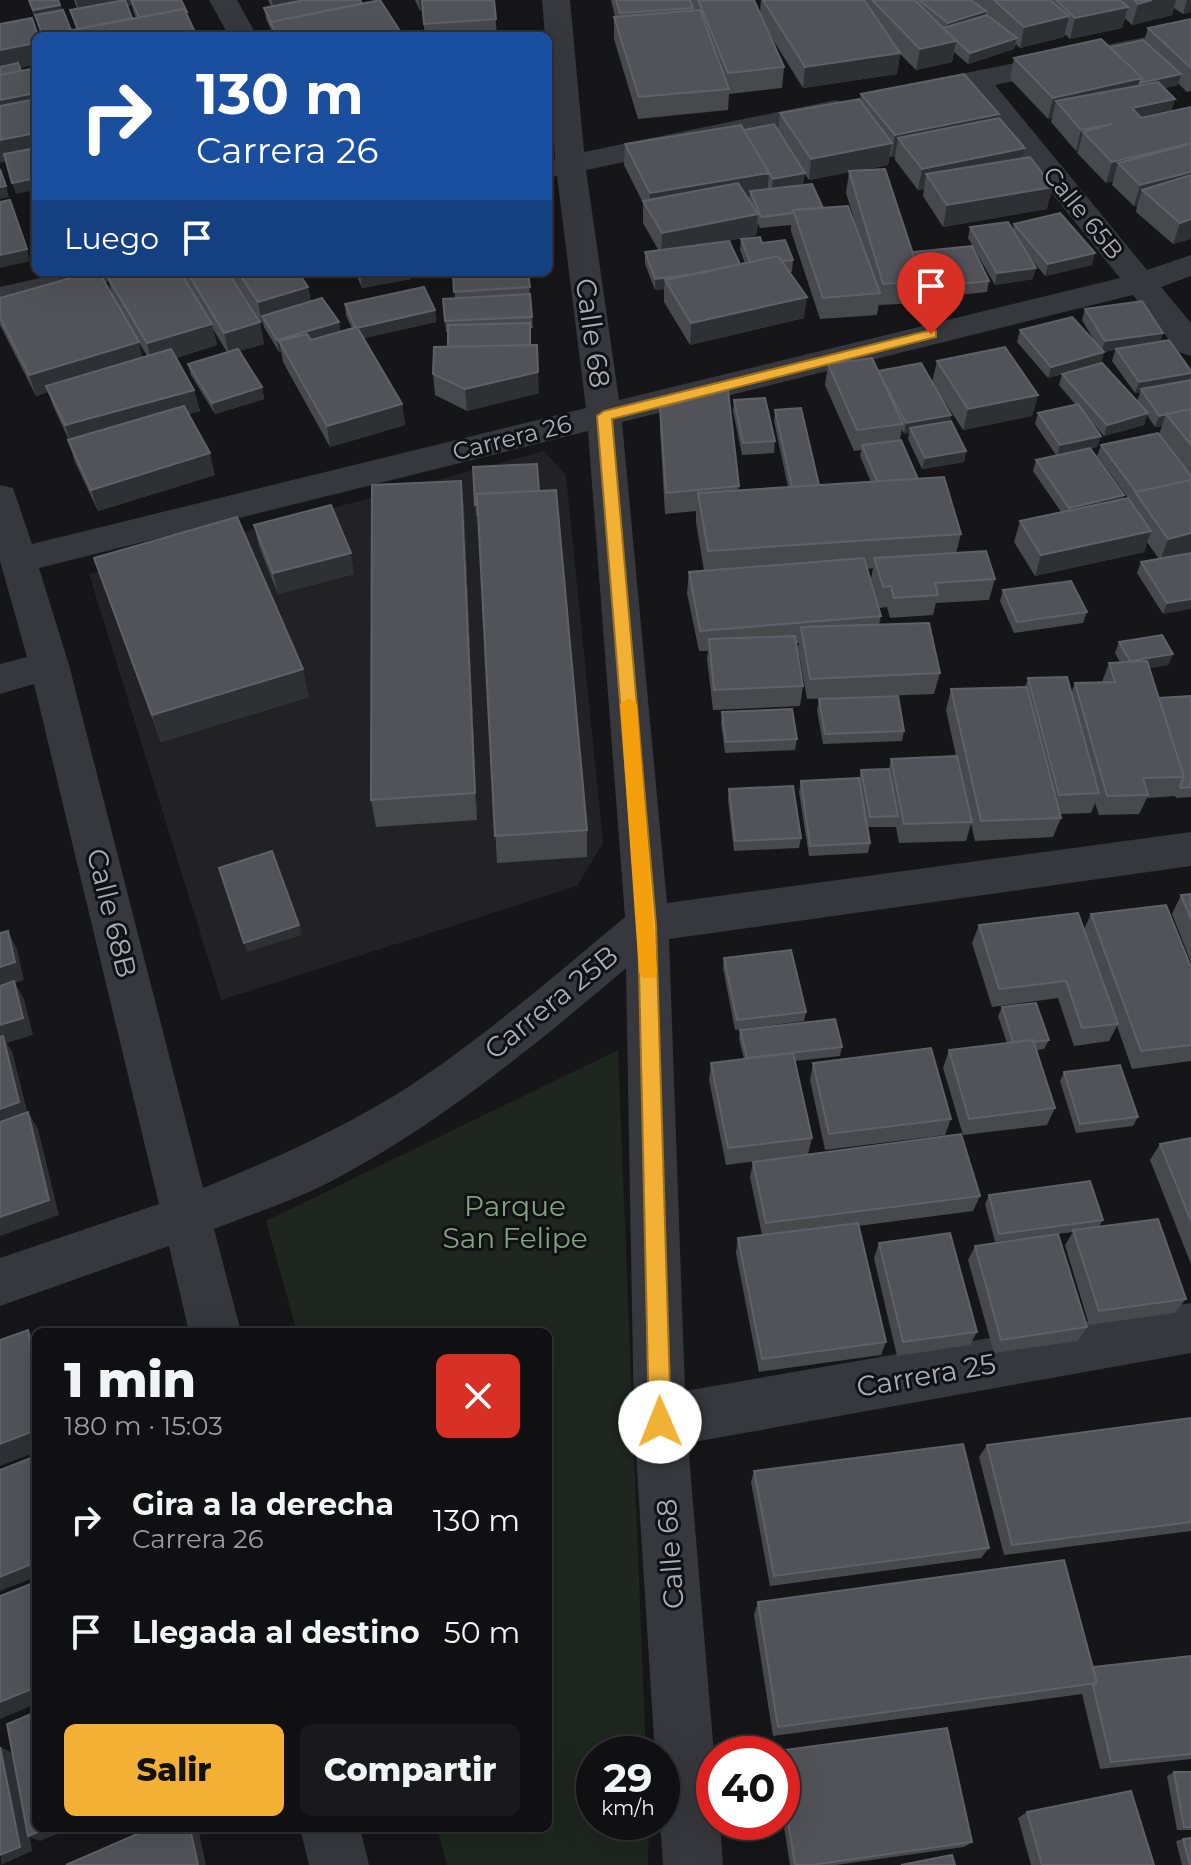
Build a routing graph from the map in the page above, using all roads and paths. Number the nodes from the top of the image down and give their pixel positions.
1 (223, 0) edge
2 (556, 0) edge
3 (241, 32) edge
4 (1191, 36) edge
5 (976, 80) junction
6 (559, 166) edge
7 (1191, 265) edge
8 (92, 276) edge
9 (1140, 283) junction
10 (0, 297) edge
11 (1191, 345) edge
12 (604, 416) junction
13 (0, 497) edge
14 (19, 560) junction
15 (49, 665) junction
16 (0, 679) edge
17 (1191, 849) edge
18 (647, 924) junction
19 (188, 1217) junction
20 (0, 1282) edge
21 (214, 1328) edge
22 (1191, 1328) edge
23 (660, 1422) junction
24 (331, 1832) edge
25 (339, 1865) edge
26 (693, 1865) edge

1 - 3 street
2 - 6 street, Calle 68
4 - 5 street
5 - 6 street
5 - 9 street, Calle 65B
6 - 12 street, Calle 68
7 - 9 street, Carrera 26
8 - 10 street
9 - 11 street, Calle 65B
9 - 12 street, Carrera 26
12 - 14 street, Carrera 26
12 - 18 street, Calle 68
13 - 14 street, Calle 68B
14 - 15 street, Calle 68B
15 - 16 street
15 - 19 street, Calle 68B
17 - 18 street
18 - 19 street, Carrera 25B
18 - 23 street, Calle 68
19 - 20 street, Carrera 25B
19 - 21 street, Calle 68B
22 - 23 street, Carrera 25
23 - 26 street, Calle 68
24 - 25 street

